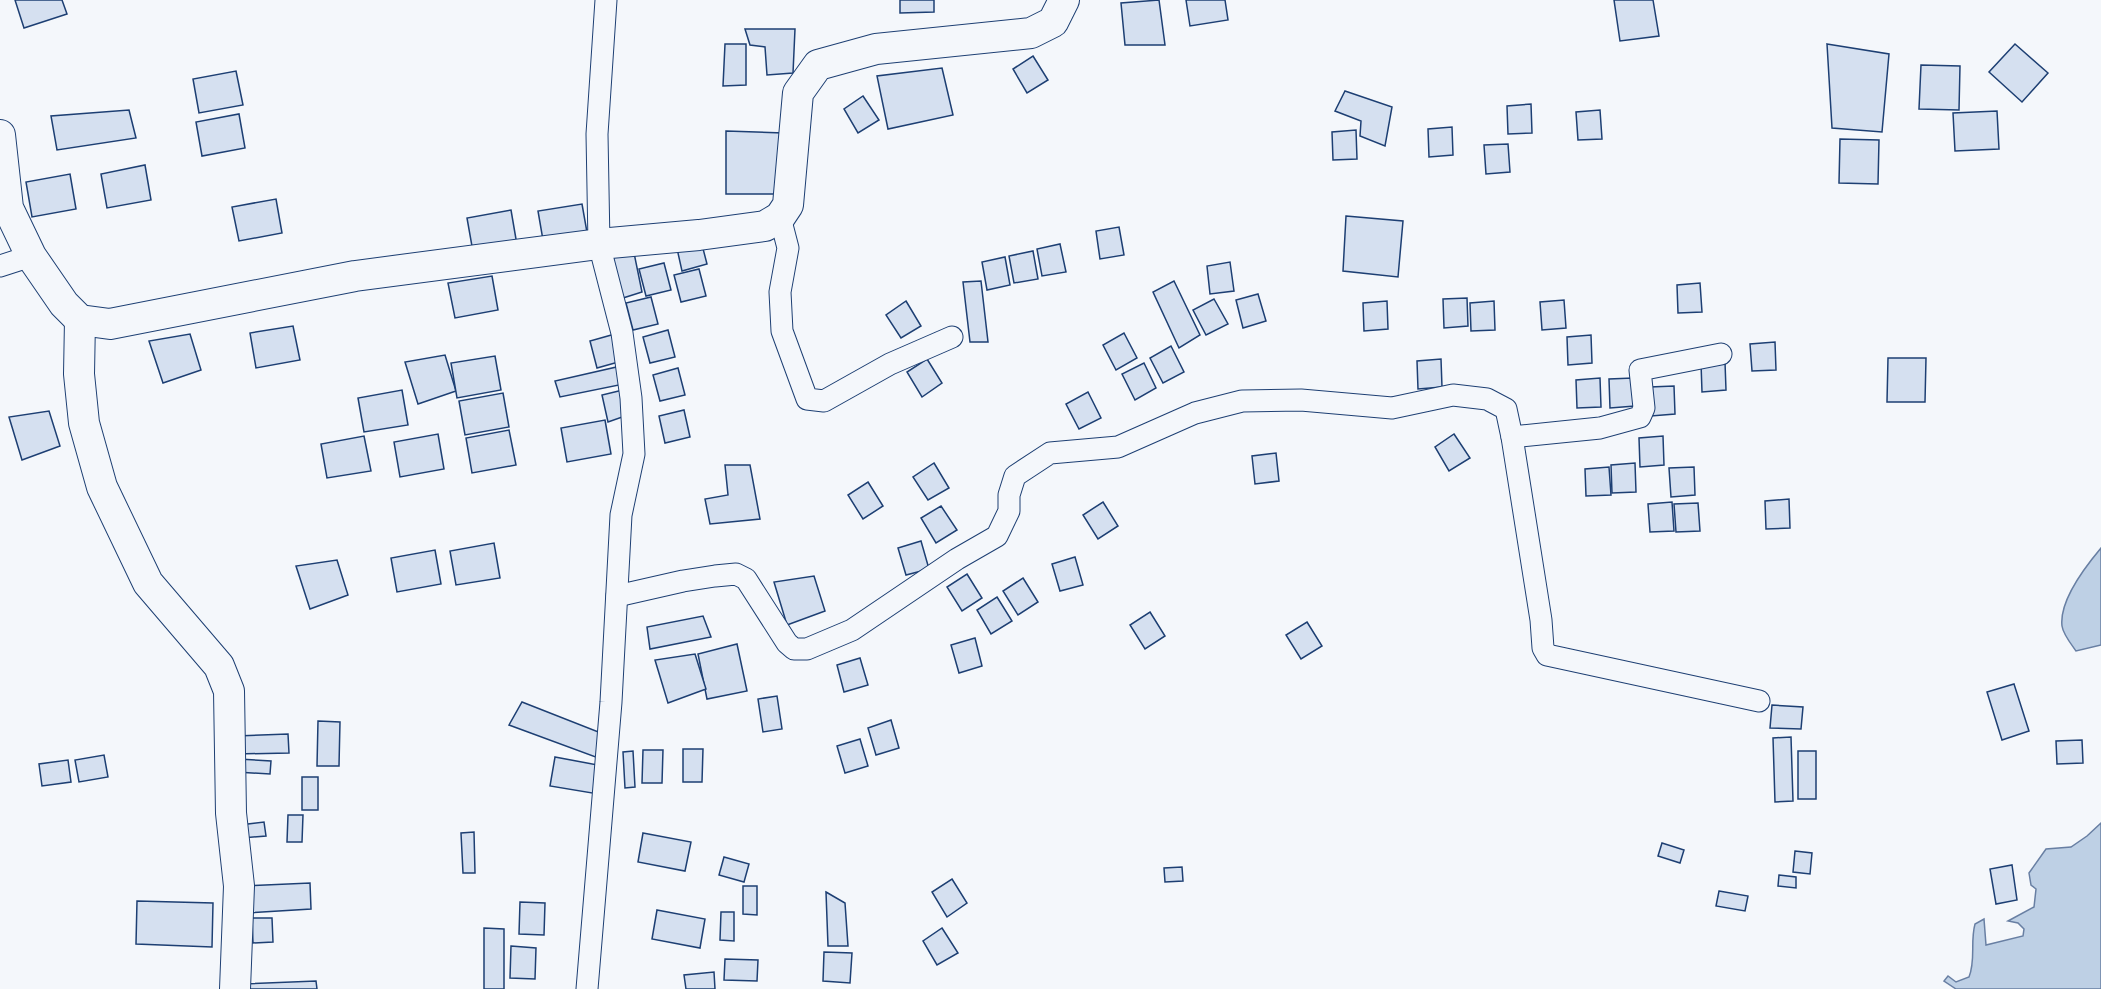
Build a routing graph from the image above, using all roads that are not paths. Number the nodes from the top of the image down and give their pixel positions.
1 (606, 0) edge
2 (1064, 0) edge
3 (0, 135) edge
4 (780, 217) junction
5 (599, 244) junction
6 (31, 256) junction
7 (0, 266) edge
8 (80, 320) junction
9 (952, 337) dead end
10 (1721, 354) dead end
11 (1512, 437) junction
12 (617, 596) junction
13 (1759, 700) dead end
14 (235, 989) edge
15 (587, 989) edge

1 - 5 street
2 - 4 street
3 - 6 street
4 - 5 street
4 - 9 street
5 - 8 street
5 - 12 street
6 - 7 street
6 - 8 street
8 - 14 street
10 - 11 street
11 - 12 street
11 - 13 street
12 - 15 street

